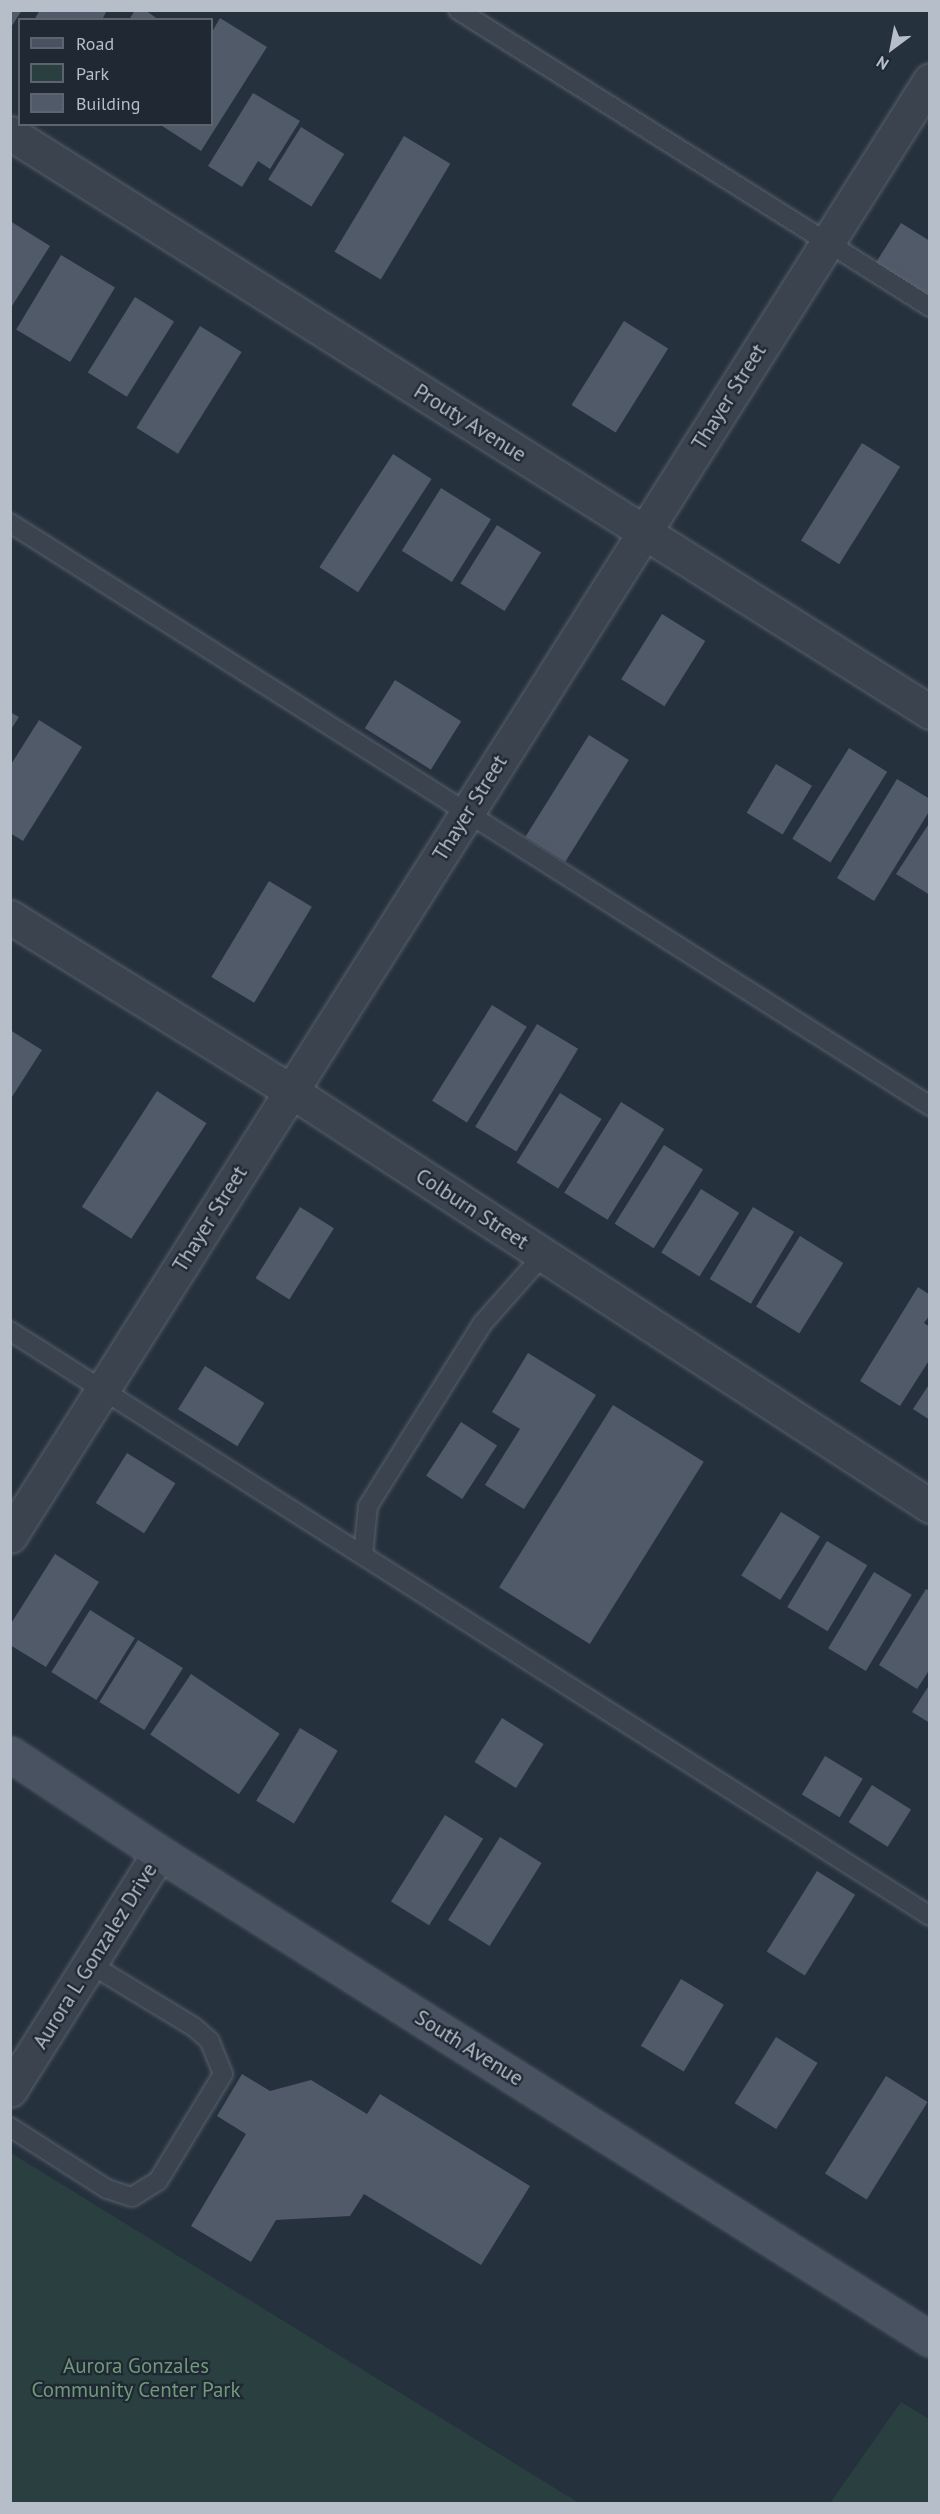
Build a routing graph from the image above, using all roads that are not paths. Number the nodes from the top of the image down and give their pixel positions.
1 (458, 10) edge
2 (930, 80) edge
3 (10, 133) edge
4 (827, 242) junction
5 (930, 307) edge
6 (10, 523) edge
7 (644, 532) junction
8 (930, 712) edge
9 (468, 812) junction
10 (10, 917) edge
11 (291, 1091) junction
12 (930, 1106) edge
13 (543, 1255) junction
14 (10, 1331) edge
15 (103, 1389) junction
16 (930, 1506) edge
17 (12, 1531) edge
18 (363, 1555) junction
19 (10, 1754) edge
20 (159, 1853) junction
21 (930, 1916) edge
22 (90, 1964) junction
23 (10, 2090) edge
24 (10, 2127) edge
25 (926, 2328) edge

1 - 4 lane
2 - 4 street, Thayer Street
3 - 7 street, Prouty Avenue
4 - 5 lane
4 - 7 street, Thayer Street
6 - 9 lane
7 - 8 street, Prouty Avenue
7 - 9 street, Thayer Street
9 - 11 street, Thayer Street
9 - 12 lane
10 - 11 street, Colburn Street
11 - 13 street, Colburn Street
11 - 15 street, Thayer Street
13 - 16 street, Colburn Street
13 - 18 lane
14 - 15 lane
15 - 17 street, Thayer Street
15 - 18 lane
18 - 21 lane
19 - 20 street, South Avenue
20 - 22 street, Aurora L Gonzalez Drive
20 - 25 street, South Avenue
22 - 23 street, Aurora L Gonzalez Drive
22 - 24 lane

